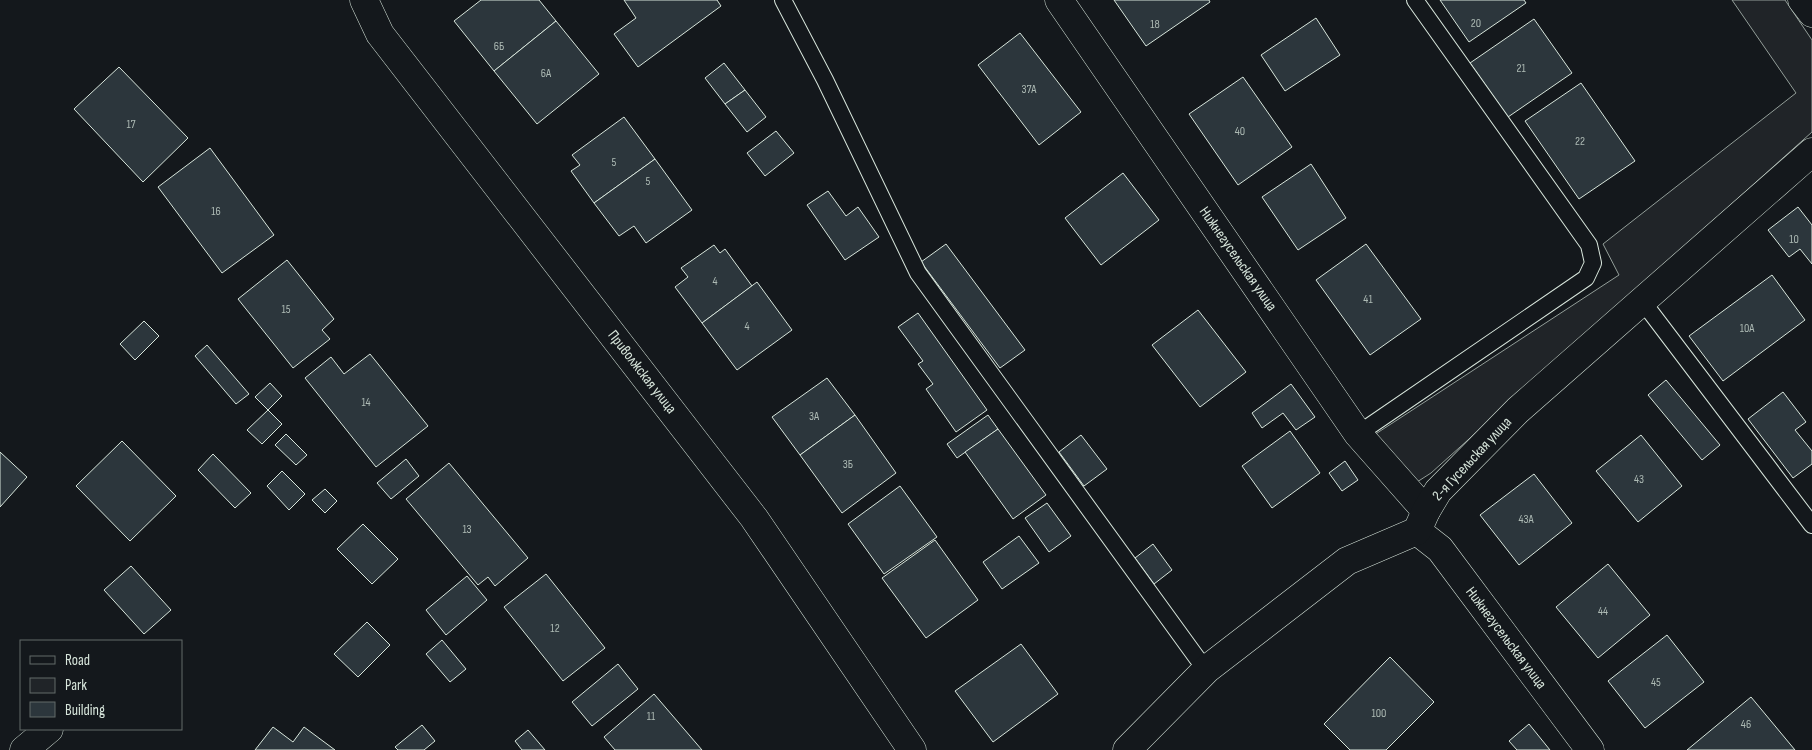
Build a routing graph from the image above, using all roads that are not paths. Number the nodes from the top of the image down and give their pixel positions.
1 (364, 0) edge
2 (782, 0) edge
3 (1059, 0) edge
4 (1415, 0) edge
5 (1802, 0) edge
6 (1812, 13) edge
7 (1812, 152) edge
8 (1643, 302) junction
9 (1358, 434) junction
10 (1422, 521) junction
11 (1812, 525) edge
12 (1208, 669) junction
13 (48, 730) edge
14 (24, 750) edge
15 (912, 750) edge
16 (1127, 750) edge
17 (1590, 750) edge

1 - 15 street, Приволжская улица
2 - 12 lane
3 - 9 street, Нижнегусельская улица
4 - 9 lane
5 - 6 street
7 - 8 street, 2-я Гусельская улица
8 - 10 street, 2-я Гусельская улица
8 - 11 lane
9 - 10 street, Нижнегусельская улица
10 - 12 street
10 - 17 street, Нижнегусельская улица
12 - 16 street
13 - 14 street

